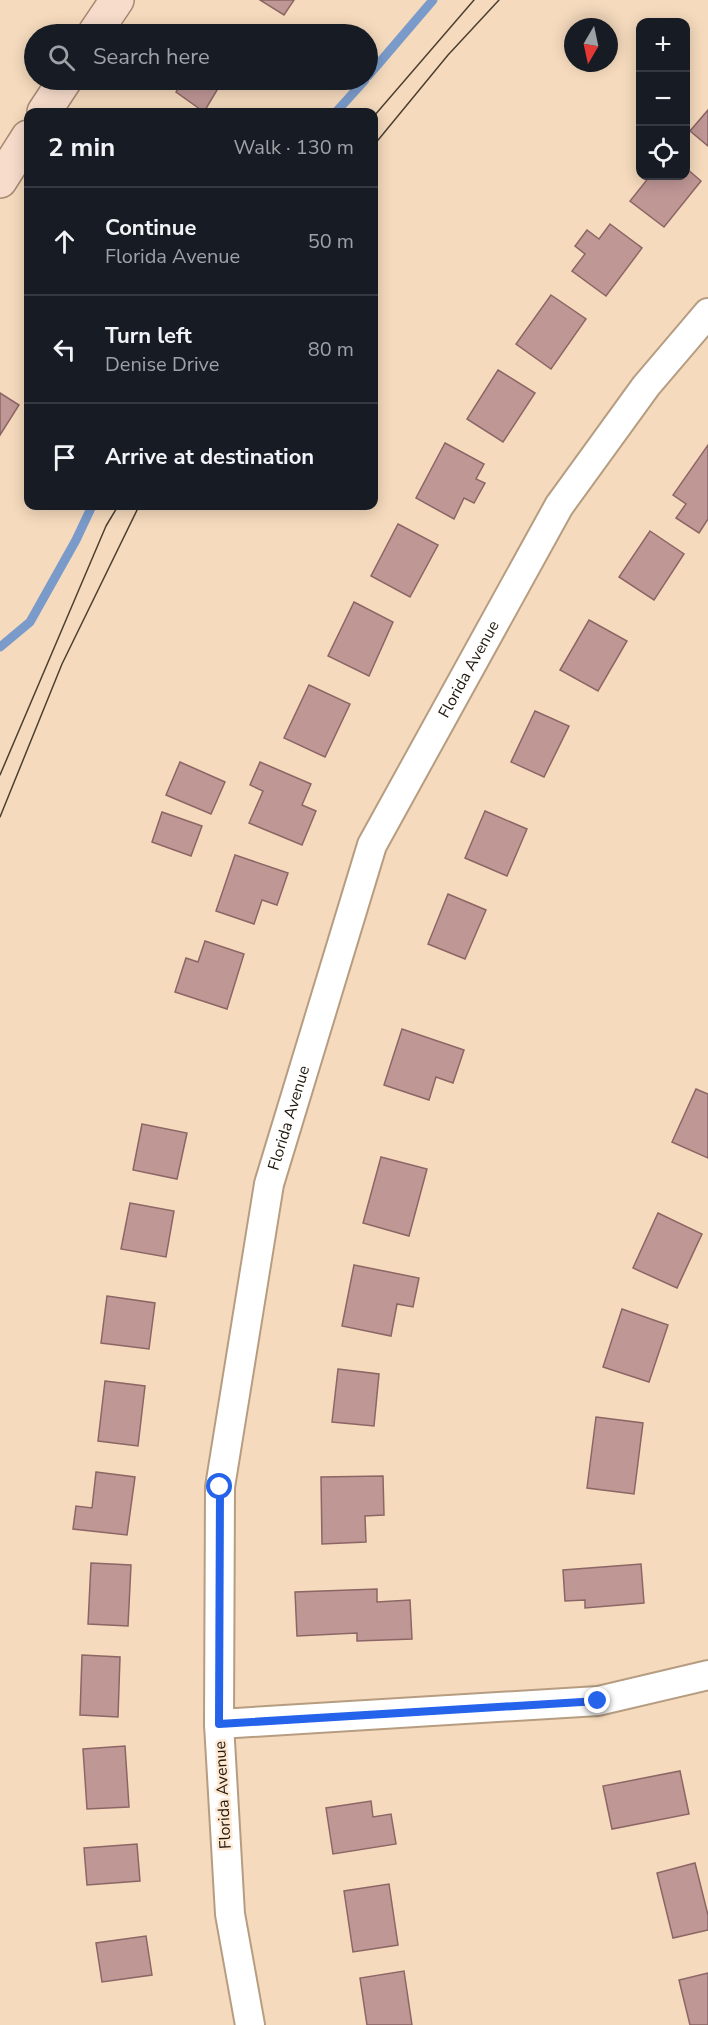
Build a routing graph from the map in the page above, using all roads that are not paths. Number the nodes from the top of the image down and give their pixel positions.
1 (117, 0) edge
2 (101, 24) edge
3 (59, 90) edge
4 (47, 108) edge
5 (24, 143) edge
6 (0, 181) edge
7 (708, 313) edge
8 (708, 1675) edge
9 (219, 1724) junction
10 (250, 2025) edge

1 - 2 main road
3 - 4 main road
5 - 6 main road
7 - 9 street, Florida Avenue
8 - 9 street
9 - 10 street, Florida Avenue

